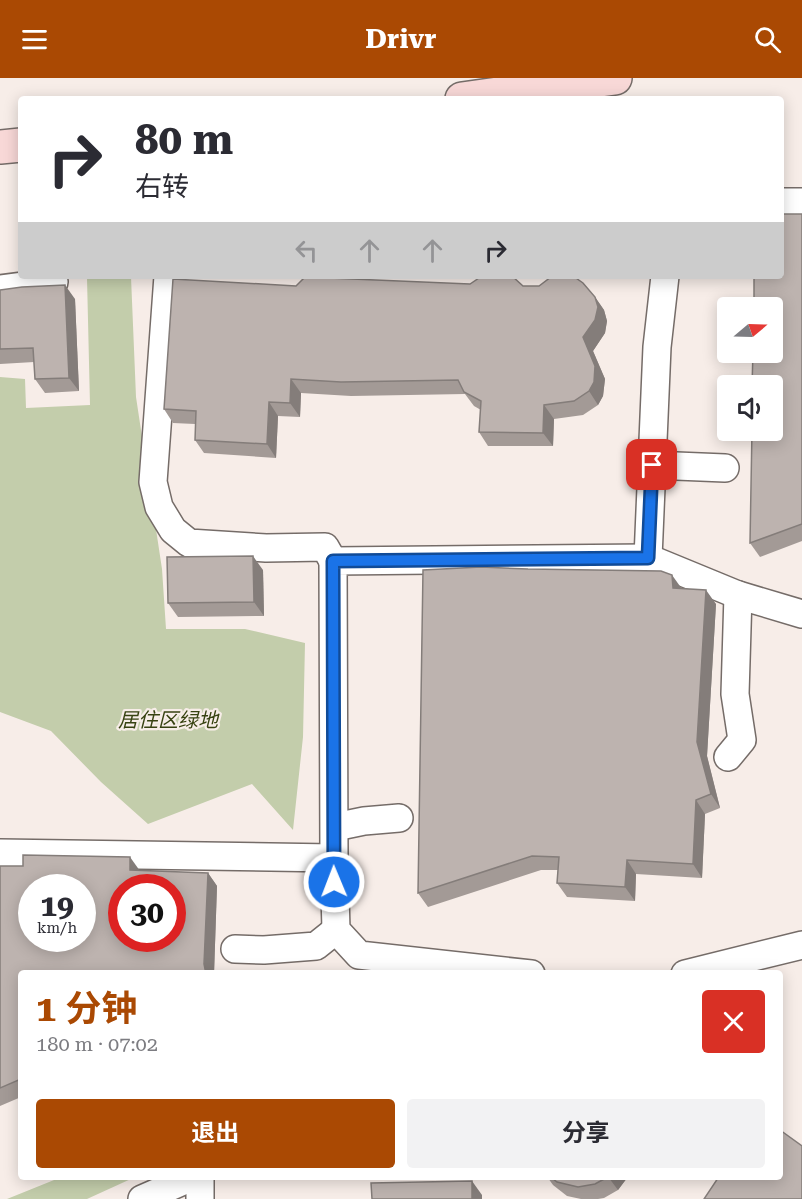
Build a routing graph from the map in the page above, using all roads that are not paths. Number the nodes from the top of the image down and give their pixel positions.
1 (615, 78) edge
2 (484, 96) edge
3 (18, 145) edge
4 (0, 147) edge
5 (784, 202) edge
6 (802, 202) edge
7 (168, 279) edge
8 (665, 279) edge
9 (54, 282) dead end
10 (0, 289) edge
11 (652, 465) junction
12 (725, 468) dead end
13 (648, 558) junction
14 (333, 561) junction
15 (738, 595) junction
16 (802, 614) edge
17 (728, 757) dead end
18 (399, 818) dead end
19 (335, 827) junction
20 (0, 853) edge
21 (334, 858) junction
22 (336, 930) junction
23 (802, 945) edge
24 (235, 949) dead end
25 (495, 970) edge
26 (701, 970) edge
27 (185, 1180) edge
28 (200, 1180) edge
29 (142, 1199) edge
30 (200, 1199) edge

1 - 2 main road
3 - 4 main road
5 - 6 street
7 - 14 street
8 - 11 street
9 - 10 street
11 - 12 street
11 - 13 street
13 - 14 street
13 - 15 street
14 - 19 street
15 - 16 street
15 - 17 street
18 - 19 street
19 - 21 street
20 - 21 street
21 - 22 street
22 - 24 street
22 - 25 street
23 - 26 street
27 - 29 street
28 - 30 street

